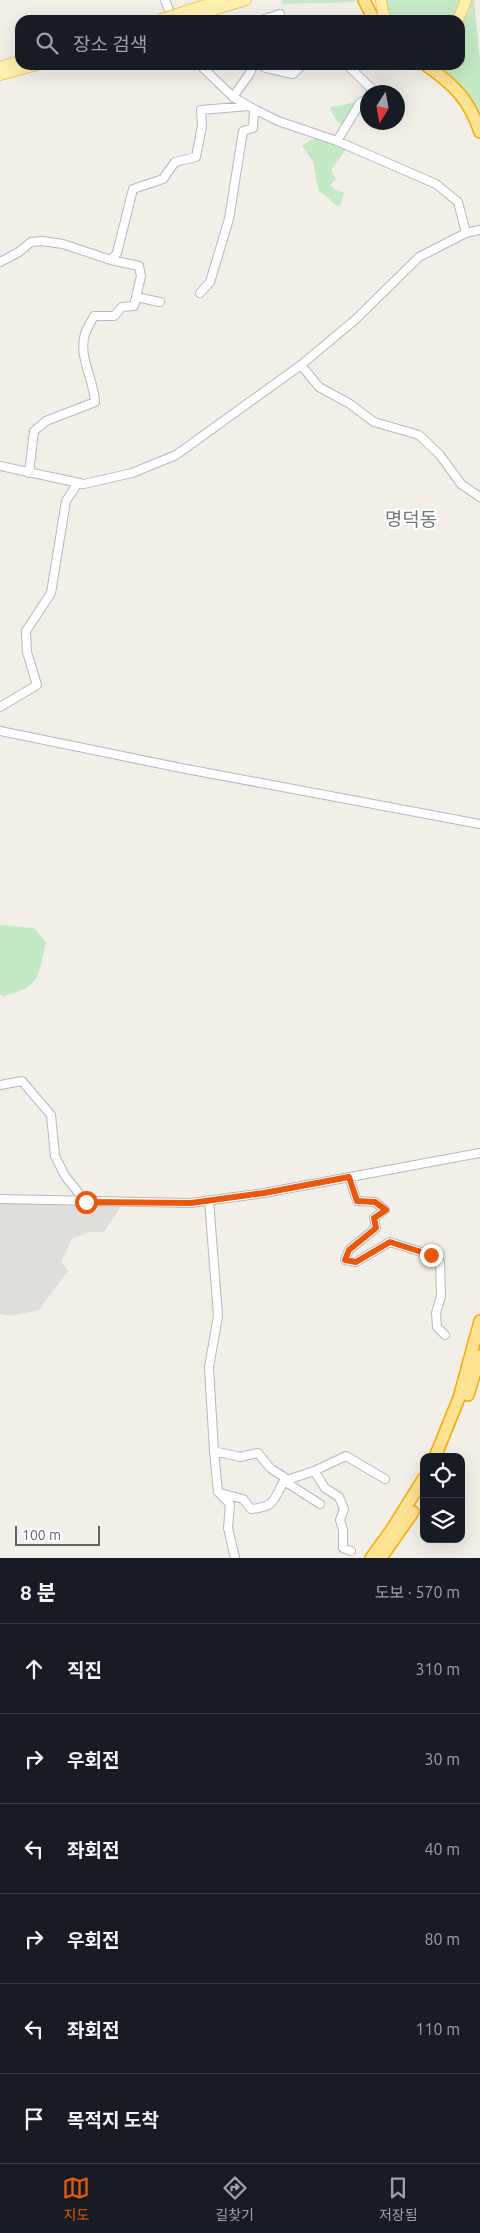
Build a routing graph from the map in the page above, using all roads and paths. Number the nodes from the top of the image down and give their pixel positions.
1 (165, 0) edge
2 (221, 0) edge
3 (246, 0) edge
4 (364, 0) edge
5 (381, 0) edge
6 (466, 0) edge
7 (280, 14) dead end
8 (171, 15) edge
9 (187, 15) edge
10 (190, 15) edge
11 (277, 15) edge
12 (372, 15) edge
13 (384, 15) edge
14 (460, 15) edge
15 (15, 62) edge
16 (0, 67) edge
17 (20, 70) edge
18 (205, 70) edge
19 (251, 70) edge
20 (275, 70) edge
21 (297, 70) edge
22 (352, 70) edge
23 (433, 70) edge
24 (0, 76) edge
25 (367, 85) edge
26 (233, 97) junction
27 (360, 103) edge
28 (251, 108) junction
29 (480, 132) edge
30 (337, 141) junction
31 (480, 230) edge
32 (466, 234) junction
33 (111, 260) junction
34 (0, 262) edge
35 (200, 293) dead end
36 (136, 297) junction
37 (160, 302) dead end
38 (301, 365) junction
39 (0, 466) edge
40 (29, 473) junction
41 (78, 483) junction
42 (480, 497) edge
43 (0, 707) edge
44 (0, 731) edge
45 (480, 824) edge
46 (0, 1085) edge
47 (480, 1153) edge
48 (349, 1177) junction
49 (0, 1199) edge
50 (210, 1200) junction
51 (86, 1202) junction
52 (480, 1321) edge
53 (444, 1335) dead end
54 (480, 1356) edge
55 (214, 1451) junction
56 (437, 1453) edge
57 (445, 1453) edge
58 (314, 1471) junction
59 (385, 1479) dead end
60 (284, 1481) junction
61 (420, 1484) edge
62 (218, 1492) junction
63 (421, 1498) edge
64 (320, 1504) dead end
65 (351, 1552) dead end
66 (235, 1558) edge
67 (371, 1558) edge
68 (381, 1558) edge

1 - 8 street
2 - 9 main road
3 - 10 main road
4 - 12 highway
5 - 13 main road
6 - 14 main road
7 - 11 street
15 - 16 main road
17 - 24 main road
18 - 26 street
19 - 26 street
20 - 21 street
22 - 25 street
23 - 29 highway
26 - 28 street
27 - 30 street
28 - 30 street
28 - 33 street
28 - 35 street
30 - 32 street
31 - 32 street
32 - 38 street
33 - 34 street
33 - 36 street
36 - 37 street
36 - 40 street
38 - 41 street
38 - 42 street
39 - 40 street
40 - 41 street
41 - 43 street
44 - 45 street
46 - 51 street
47 - 48 street
48 - 50 street
48 - 53 street
49 - 51 street
50 - 51 street
50 - 55 street
52 - 56 highway
54 - 57 highway
55 - 60 street
55 - 62 street
58 - 59 street
58 - 60 street
58 - 65 street
60 - 62 street
60 - 64 street
61 - 67 highway
62 - 66 street
63 - 68 highway

